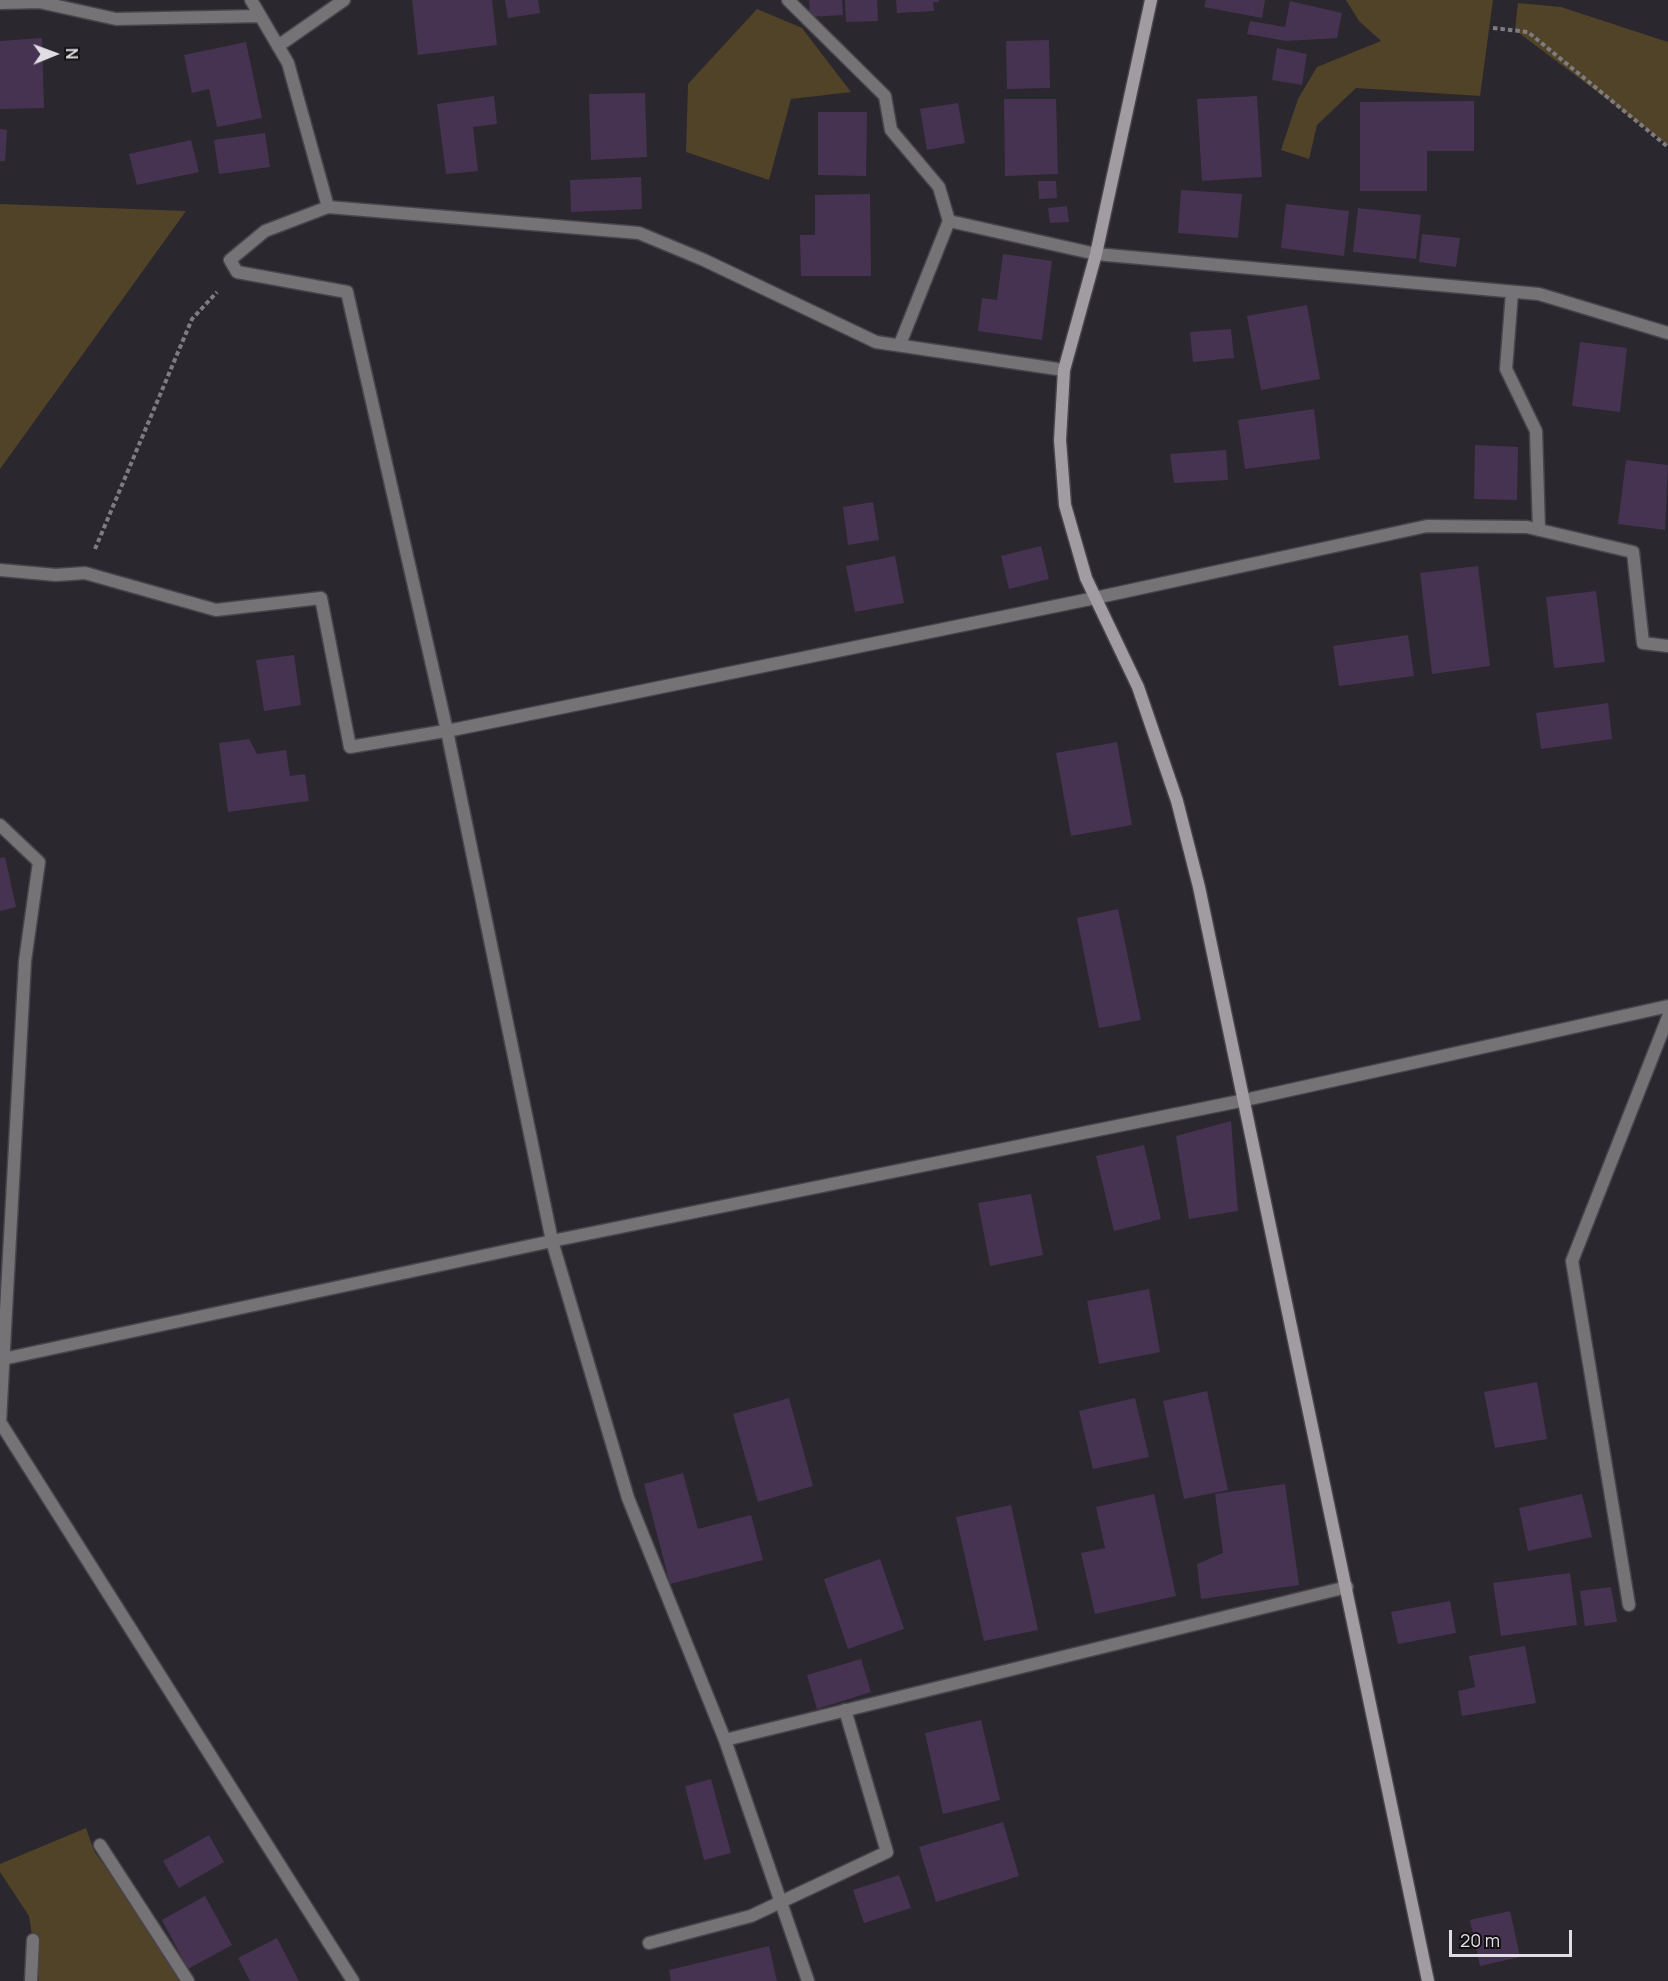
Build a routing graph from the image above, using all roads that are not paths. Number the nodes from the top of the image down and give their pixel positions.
1 (251, 0) edge
2 (344, 0) edge
3 (788, 0) edge
4 (1151, 0) edge
5 (0, 3) edge
6 (260, 16) junction
7 (278, 46) junction
8 (328, 207) junction
9 (949, 221) junction
10 (1096, 254) junction
11 (1512, 292) junction
12 (1668, 333) edge
13 (900, 344) junction
14 (1064, 370) junction
15 (1539, 530) junction
16 (0, 570) edge
17 (1095, 598) junction
18 (1668, 646) edge
19 (447, 731) junction
20 (0, 825) edge
21 (1668, 1006) edge
22 (1668, 1017) edge
23 (1245, 1100) junction
24 (552, 1241) junction
25 (3, 1359) junction
26 (1347, 1587) junction
27 (1629, 1605) dead end
28 (845, 1710) junction
29 (725, 1740) junction
30 (100, 1845) dead end
31 (782, 1904) junction
32 (33, 1940) dead end
33 (649, 1943) dead end
34 (31, 1981) edge
35 (188, 1981) edge
36 (353, 1981) edge
37 (808, 1981) edge
38 (1428, 1981) edge

1 - 6 street
2 - 7 street
3 - 9 street
4 - 10 street
5 - 6 street
6 - 7 street
7 - 8 street
8 - 13 street
8 - 19 street
9 - 10 street
9 - 13 street
10 - 11 street
10 - 14 street
11 - 12 street
11 - 15 street
13 - 14 street
14 - 17 street
15 - 17 street
15 - 18 street
16 - 19 street
17 - 19 street
17 - 23 street
19 - 24 street
20 - 25 street
21 - 23 street
22 - 27 street
23 - 24 street
23 - 26 street
24 - 25 street
24 - 29 street
25 - 36 street
26 - 28 street
26 - 38 street
28 - 29 street
28 - 31 street
29 - 31 street
30 - 35 street
31 - 33 street
31 - 37 street
32 - 34 street

